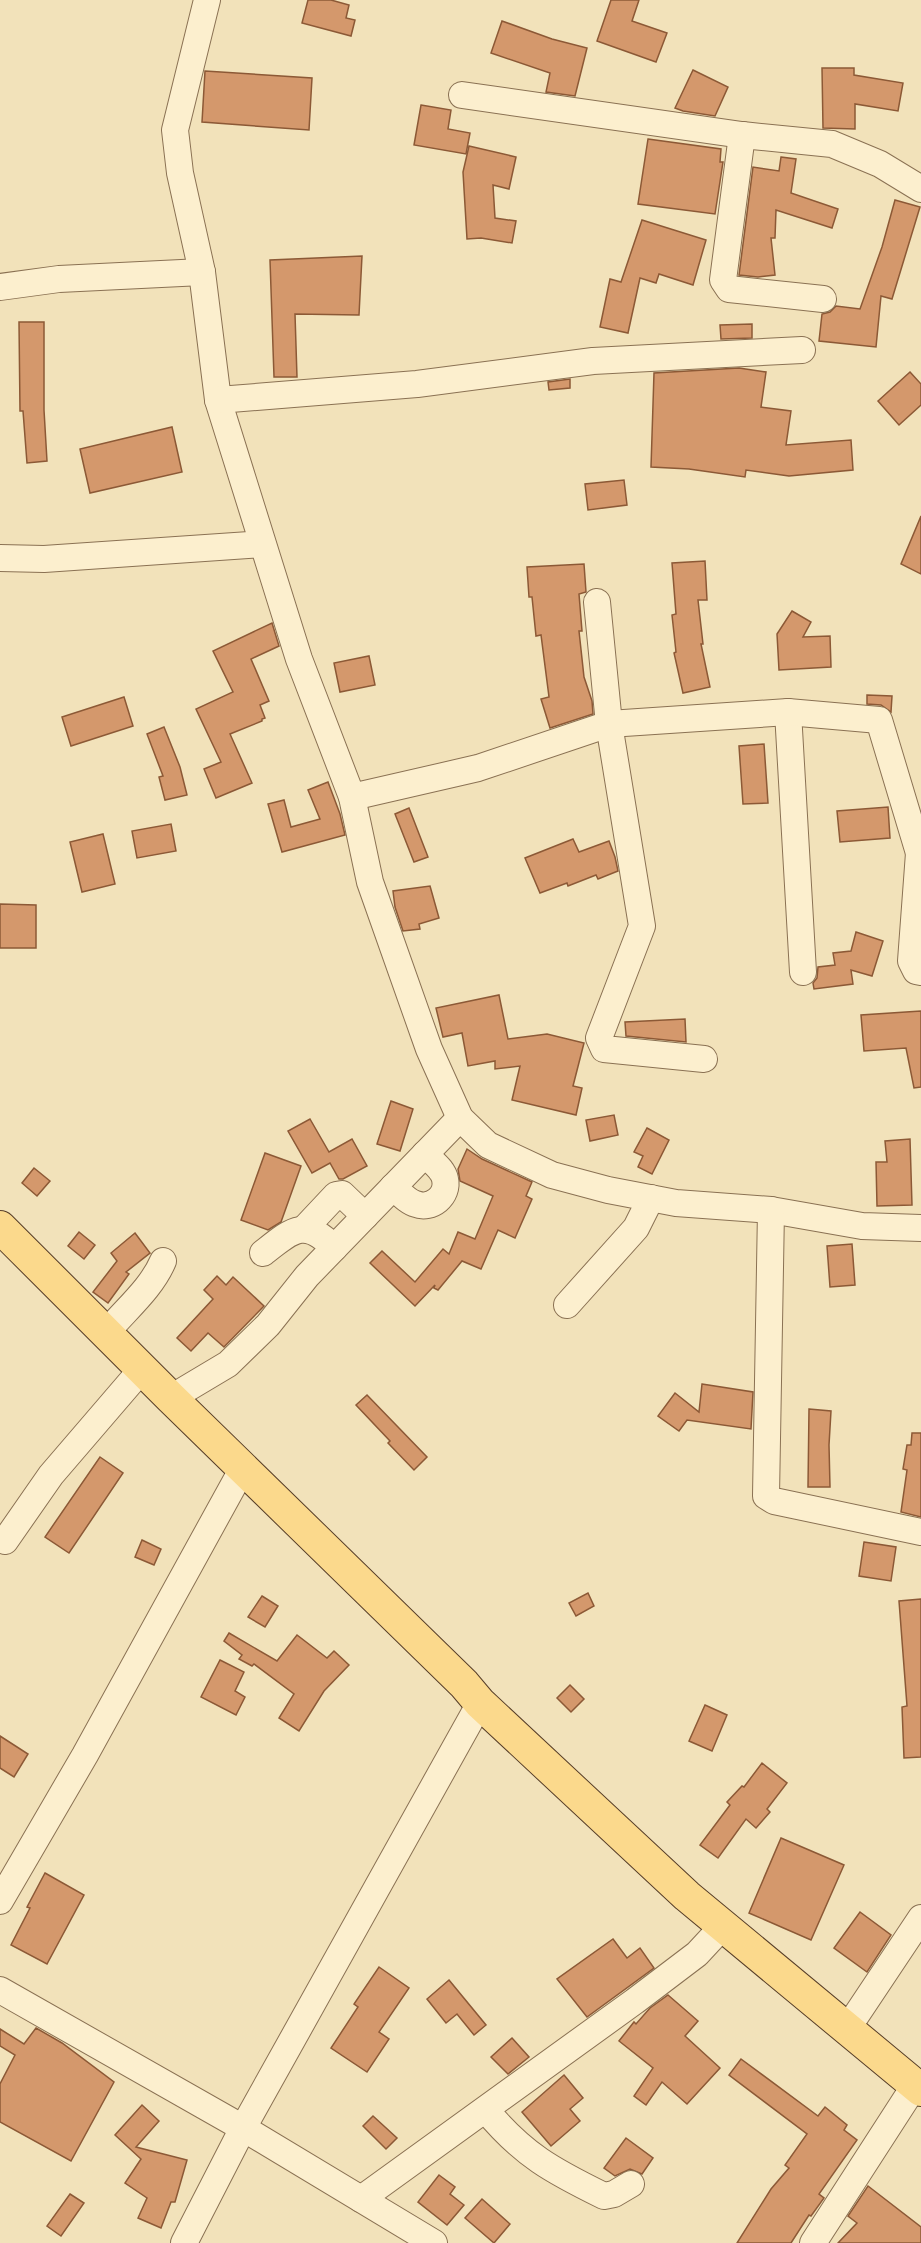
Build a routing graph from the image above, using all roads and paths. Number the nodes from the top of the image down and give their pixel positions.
1 (207, 0) edge
2 (462, 95) dead end
3 (742, 135) junction
4 (921, 189) edge
5 (202, 272) junction
6 (0, 287) edge
7 (823, 298) dead end
8 (802, 350) dead end
9 (219, 400) junction
10 (262, 544) junction
11 (0, 558) edge
12 (597, 602) dead end
13 (788, 712) junction
14 (609, 724) junction
15 (351, 797) junction
16 (920, 853) edge
17 (803, 972) dead end
18 (921, 972) edge
19 (704, 1059) dead end
20 (460, 1118) junction
21 (424, 1154) junction
22 (393, 1187) junction
23 (651, 1198) junction
24 (771, 1210) junction
25 (365, 1216) junction
26 (305, 1228) junction
27 (921, 1228) edge
28 (3, 1236) edge
29 (334, 1248) junction
30 (263, 1253) dead end
31 (163, 1261) dead end
32 (567, 1305) dead end
33 (106, 1332) junction
34 (142, 1369) junction
35 (171, 1398) junction
36 (243, 1468) junction
37 (921, 1532) edge
38 (5, 1541) dead end
39 (480, 1703) junction
40 (0, 1901) edge
41 (921, 1918) edge
42 (723, 1926) junction
43 (0, 1990) edge
44 (847, 2029) junction
45 (918, 2087) edge
46 (486, 2110) junction
47 (243, 2128) junction
48 (631, 2184) dead end
49 (361, 2199) junction
50 (184, 2243) edge
51 (434, 2243) edge
52 (813, 2243) edge

1 - 5 street
2 - 3 street
3 - 4 street
3 - 7 street
5 - 6 street
5 - 9 street
8 - 9 street
9 - 10 street
10 - 11 street
10 - 15 street
12 - 14 street
13 - 14 street
13 - 16 street
13 - 17 street
14 - 15 street
14 - 19 street
15 - 20 street
16 - 18 street
20 - 21 street
20 - 23 street
21 - 22 street
21 - 22 street
22 - 25 street
23 - 24 street
23 - 32 street
24 - 27 street
24 - 37 street
25 - 26 street
25 - 29 street
26 - 29 street
26 - 30 street
28 - 33 main road
29 - 35 street
31 - 33 street
33 - 34 main road
34 - 35 main road
34 - 38 street
35 - 36 main road
36 - 39 main road
36 - 40 street
39 - 42 main road
39 - 47 street
41 - 44 street
42 - 44 main road
42 - 46 street
43 - 47 street
44 - 45 main road
45 - 52 street
46 - 48 street
46 - 49 street
47 - 49 street
47 - 50 street
49 - 51 street

